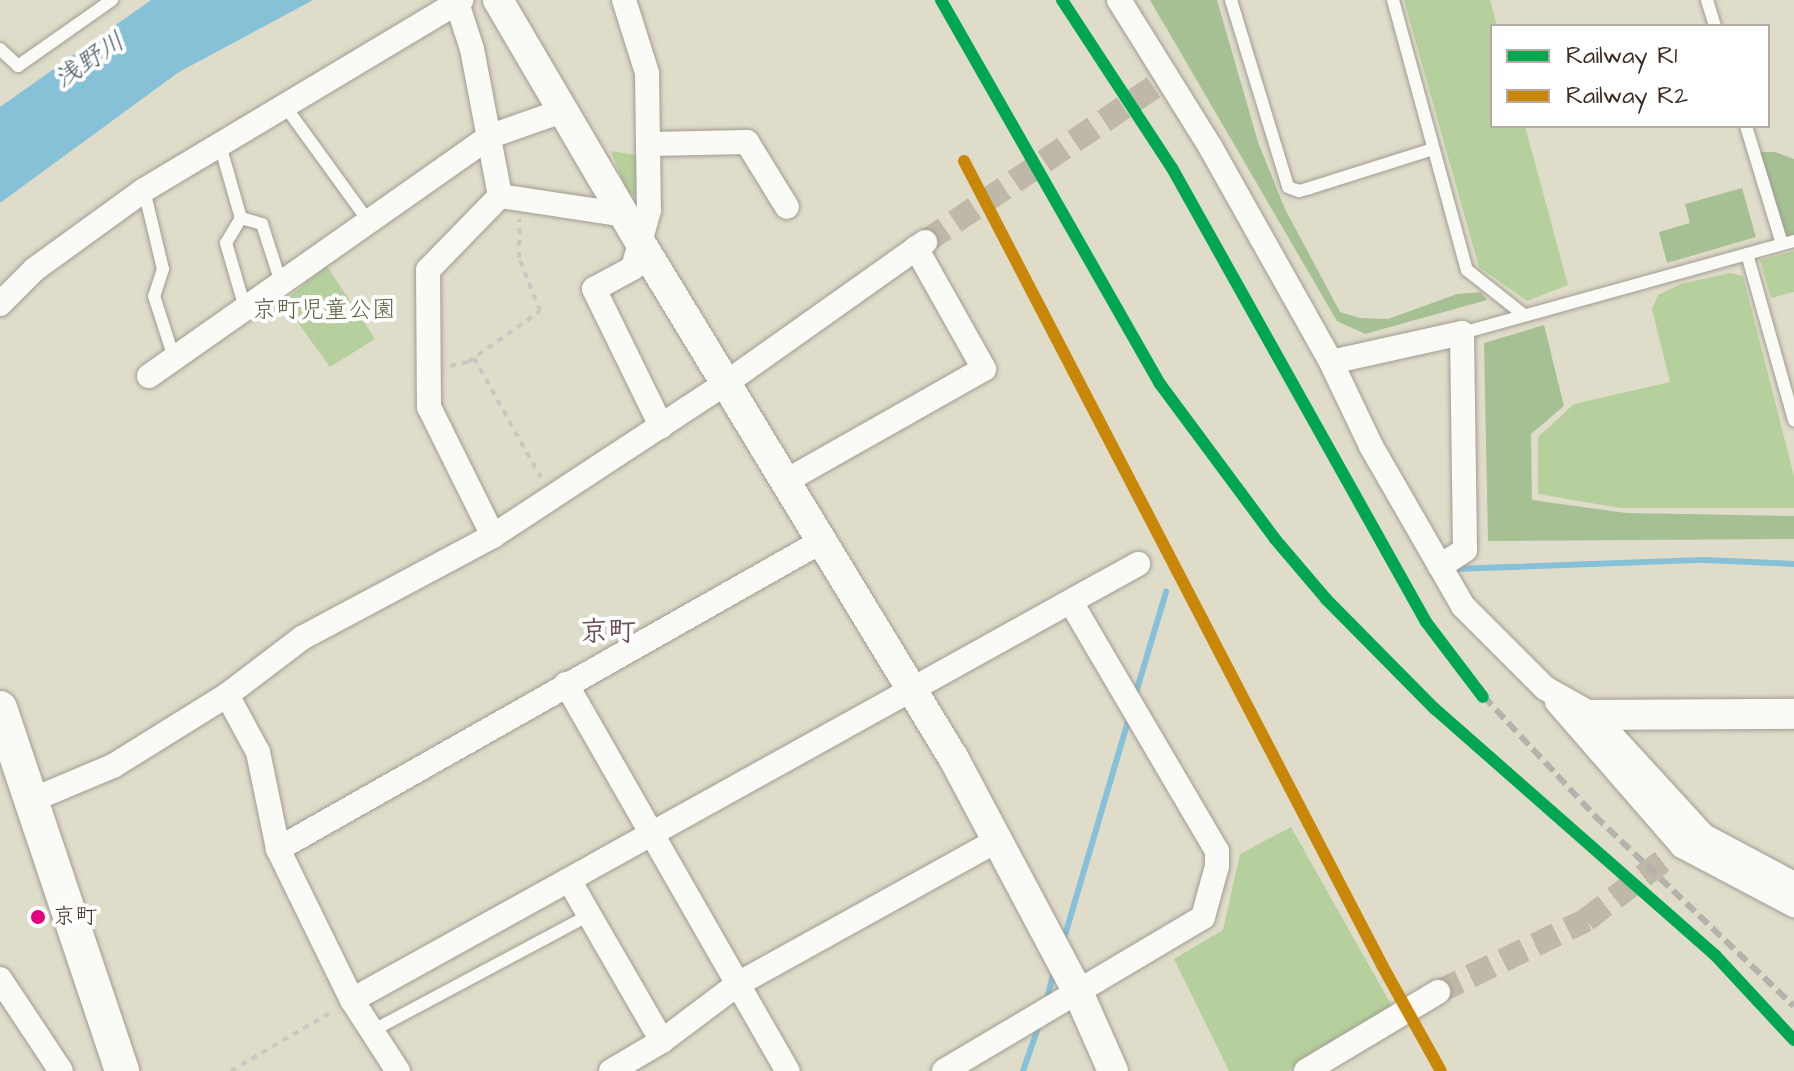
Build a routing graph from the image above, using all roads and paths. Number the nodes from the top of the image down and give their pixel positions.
1 (112, 0) edge
2 (498, 0) edge
3 (624, 0) edge
4 (1119, 0) edge
5 (1231, 0) edge
6 (1393, 0) edge
7 (1707, 0) edge
8 (459, 1) edge
9 (1714, 24) edge
10 (0, 49) edge
11 (285, 106) junction
12 (565, 110) junction
13 (1747, 128) edge
14 (491, 136) junction
15 (650, 144) junction
16 (220, 145) junction
17 (1433, 149) junction
18 (144, 190) junction
19 (511, 198) junction
20 (787, 207) dead end
21 (625, 215) junction
22 (241, 218) junction
23 (369, 222) junction
24 (640, 242) junction
25 (1788, 242) edge
26 (1747, 254) junction
27 (281, 283) junction
28 (0, 304) edge
29 (245, 308) junction
30 (1524, 315) junction
31 (1462, 333) junction
32 (174, 358) junction
33 (474, 358) junction
34 (1331, 362) junction
35 (428, 372) junction
36 (149, 376) dead end
37 (726, 383) junction
38 (1794, 420) edge
39 (661, 426) junction
40 (786, 481) junction
41 (552, 498) junction
42 (493, 536) junction
43 (822, 541) junction
44 (1138, 564) dead end
45 (1440, 566) junction
46 (1072, 604) junction
47 (566, 684) junction
48 (1545, 688) junction
49 (914, 691) junction
50 (227, 695) junction
51 (0, 708) edge
52 (1794, 714) edge
53 (1593, 715) junction
54 (8, 752) edge
55 (32, 800) junction
56 (652, 834) junction
57 (1000, 839) junction
58 (278, 849) junction
59 (569, 880) junction
60 (1794, 884) edge
61 (1794, 905) edge
62 (589, 915) junction
63 (0, 979) edge
64 (738, 984) junction
65 (1078, 992) junction
66 (1438, 992) tunnel mouth
67 (352, 1000) junction
68 (372, 1031) junction
69 (662, 1041) junction
70 (61, 1071) edge
71 (122, 1071) edge
72 (231, 1071) edge
73 (398, 1071) edge
74 (611, 1071) edge
75 (788, 1071) edge
76 (944, 1071) edge
77 (1113, 1071) edge
78 (1306, 1071) edge

1 - 10 lane
2 - 12 street
3 - 15 street
4 - 34 street
5 - 17 lane
6 - 17 lane
7 - 9 lane
8 - 11 street
8 - 14 street
11 - 16 street
11 - 23 lane
12 - 14 street
12 - 21 street
13 - 25 lane
14 - 19 street
14 - 23 street
15 - 20 street
15 - 24 street
16 - 18 street
16 - 22 lane
17 - 30 lane
18 - 28 street
18 - 32 lane
19 - 21 street
19 - 33 path
19 - 35 street
21 - 24 street
22 - 27 lane
22 - 29 lane
23 - 27 street
24 - 37 street
24 - 39 street
25 - 26 lane
26 - 30 lane
26 - 38 lane
27 - 29 street
29 - 32 street
30 - 31 lane
31 - 34 street
31 - 45 street
32 - 36 street
33 - 35 path
33 - 41 path
34 - 45 street
35 - 42 street
37 - 39 street
37 - 40 street
37 - 40 street
39 - 41 street
40 - 43 street
41 - 42 street
42 - 50 street
43 - 47 street
43 - 49 street
44 - 46 street
45 - 48 street
46 - 49 street
46 - 65 street
47 - 56 street
47 - 58 street
48 - 53 street
48 - 61 street
49 - 56 street
49 - 57 street
50 - 55 street
50 - 58 street
51 - 54 main road
52 - 53 street
53 - 60 street
54 - 55 main road
55 - 71 main road
56 - 59 street
56 - 64 street
57 - 64 street
57 - 65 street
58 - 67 street
59 - 62 street
59 - 67 street
62 - 68 lane
62 - 69 street
63 - 70 street
64 - 69 street
64 - 75 street
65 - 76 street
65 - 77 street
66 - 78 street
67 - 68 street
67 - 72 path
68 - 73 street
69 - 74 street

